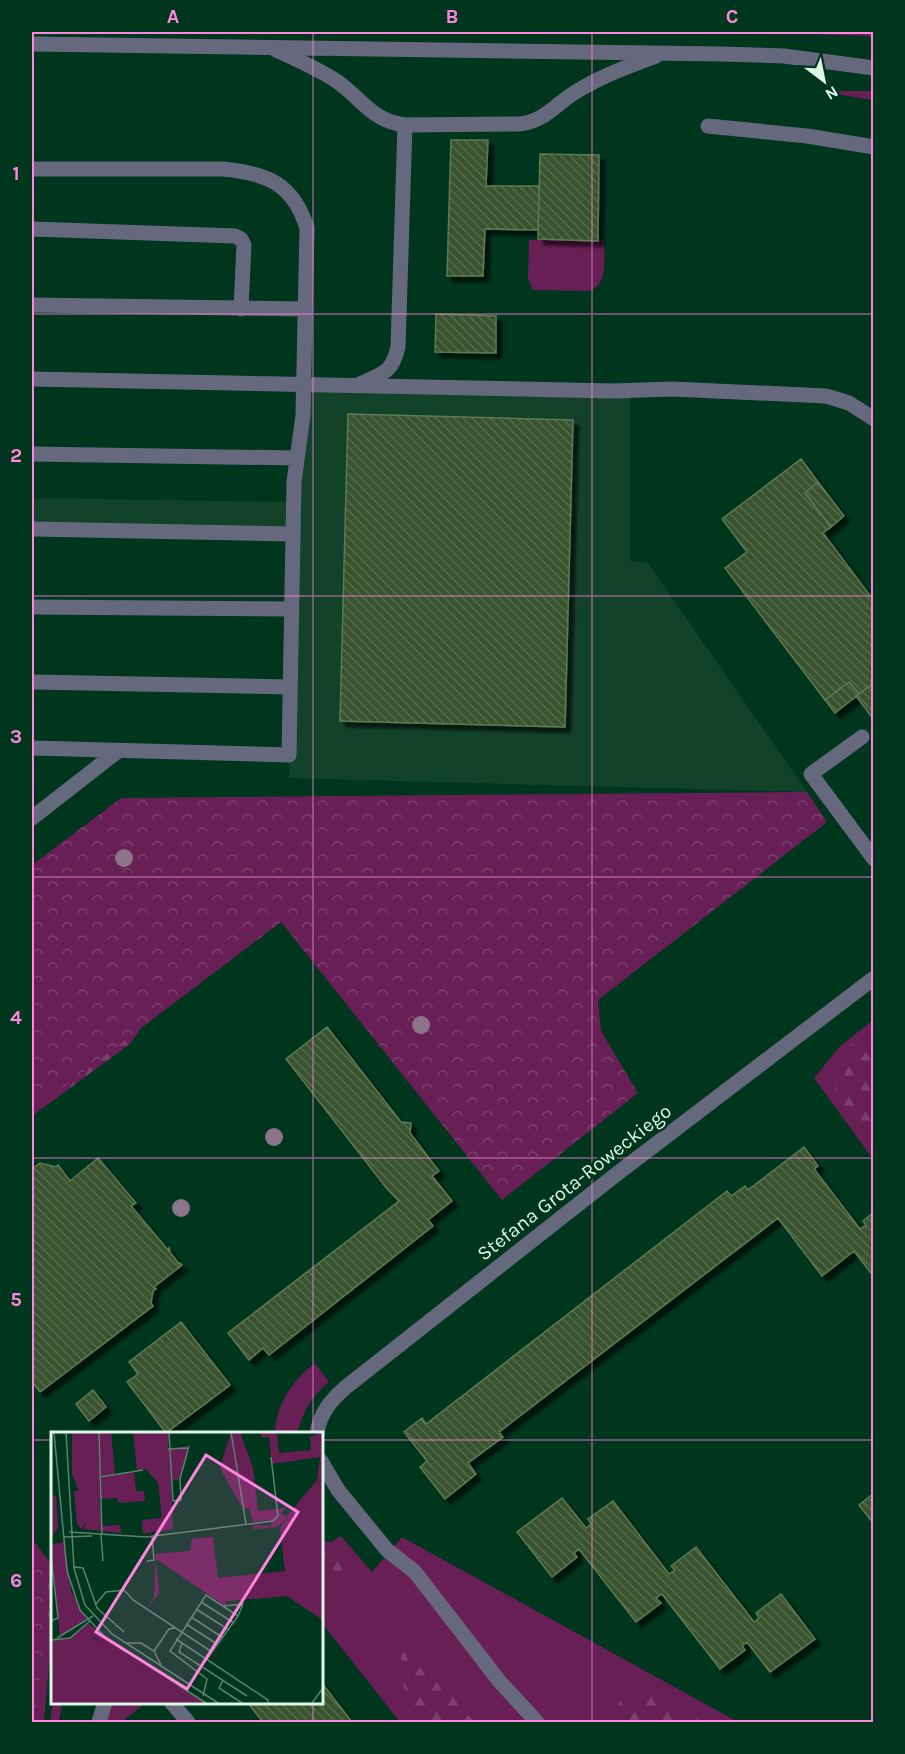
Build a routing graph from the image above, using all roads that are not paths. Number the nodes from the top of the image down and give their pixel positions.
1 (32, 44) edge
2 (271, 48) junction
3 (662, 53) junction
4 (873, 68) edge
5 (405, 124) junction
6 (708, 126) dead end
7 (873, 147) edge
8 (32, 169) edge
9 (32, 229) edge
10 (32, 304) edge
11 (241, 309) junction
12 (305, 309) junction
13 (32, 380) edge
14 (304, 385) junction
15 (358, 385) junction
16 (873, 419) edge
17 (32, 454) edge
18 (297, 458) junction
19 (32, 529) edge
20 (293, 534) junction
21 (32, 607) edge
22 (292, 609) junction
23 (32, 682) edge
24 (290, 687) junction
25 (862, 737) dead end
26 (32, 748) edge
27 (118, 751) junction
28 (32, 818) edge
29 (873, 859) edge
30 (873, 978) edge
31 (316, 1432) edge
32 (322, 1463) edge
33 (104, 1703) edge
34 (173, 1703) edge
35 (99, 1722) edge
36 (188, 1722) edge
37 (537, 1722) edge

1 - 2 street
2 - 3 street
2 - 5 street
3 - 4 street
3 - 5 street
5 - 15 street
6 - 7 street
8 - 12 street
9 - 11 street
10 - 11 street
11 - 12 street
12 - 14 street
13 - 14 street
14 - 15 street
14 - 18 street
15 - 16 street
17 - 18 street
18 - 20 street
19 - 20 street
20 - 22 street
21 - 22 street
22 - 24 street
23 - 24 street
24 - 27 street
25 - 29 street
26 - 27 street
27 - 28 street
30 - 31 street, Stefana Grota-Roweckiego
32 - 37 street
33 - 35 street
34 - 36 street

